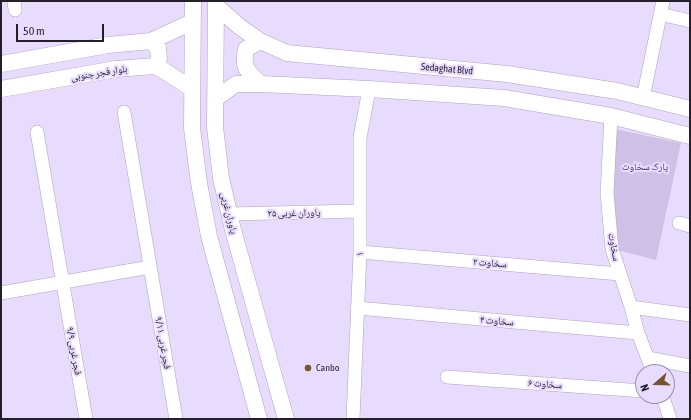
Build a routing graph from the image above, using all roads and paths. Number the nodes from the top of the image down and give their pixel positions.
1 (193, 1) edge
2 (663, 1) edge
3 (216, 4) edge
4 (660, 14) junction
5 (690, 21) edge
6 (192, 22) junction
7 (151, 41) junction
8 (260, 41) junction
9 (1, 64) edge
10 (155, 66) junction
11 (261, 84) junction
12 (1, 89) edge
13 (192, 89) junction
14 (369, 89) junction
15 (643, 98) junction
16 (215, 99) junction
17 (690, 109) edge
18 (124, 112) dead end
19 (611, 116) junction
20 (37, 132) dead end
21 (690, 136) edge
22 (359, 211) junction
23 (229, 214) junction
24 (360, 252) junction
25 (150, 267) junction
26 (620, 274) junction
27 (62, 282) junction
28 (1, 293) edge
29 (631, 307) junction
30 (357, 308) junction
31 (690, 315) edge
32 (638, 334) junction
33 (266, 347) junction
34 (242, 354) junction
35 (648, 358) junction
36 (650, 364) edge
37 (690, 366) edge
38 (448, 377) dead end
39 (635, 390) edge
40 (665, 404) edge
41 (86, 419) edge
42 (176, 419) edge
43 (259, 419) edge
44 (286, 419) edge
45 (353, 419) edge
46 (670, 419) edge

1 - 6 main road
2 - 4 street
3 - 8 main road, Sedaghat Blvd
3 - 16 main road, یاوران غربی
4 - 5 street
4 - 15 street
6 - 7 main road
6 - 13 main road
7 - 9 main road
7 - 10 main road
8 - 11 main road
8 - 15 main road, Sedaghat Blvd
10 - 12 main road, بلوار فجر جنوبی
10 - 13 main road
11 - 14 main road
11 - 16 main road
13 - 34 main road
14 - 19 main road
14 - 22 street, ۱
15 - 17 main road, Sedaghat Blvd
16 - 23 main road, یاوران غربی
18 - 25 street, ۹/۱۱ فجر غربی
19 - 21 main road
19 - 26 street, سخاوت
20 - 27 street, ۹/۹ فجر غربی
22 - 23 street, یاوران غربی ۲۵
22 - 24 street, ۱
23 - 33 main road, یاوران غربی
24 - 26 street, سخاوت ۲
24 - 30 street, ۱
25 - 27 street
25 - 42 street, ۹/۱۱ فجر غربی
26 - 29 street, سخاوت
27 - 28 street
27 - 41 street, ۹/۹ فجر غربی
29 - 31 street
29 - 32 street, سخاوت
30 - 32 street, سخاوت ۴
30 - 45 street, ۱
32 - 35 street, سخاوت
33 - 34 main road
33 - 44 main road, یاوران غربی
34 - 43 main road
35 - 36 street, سخاوت
35 - 37 street
38 - 39 street, سخاوت ۶
40 - 46 street

